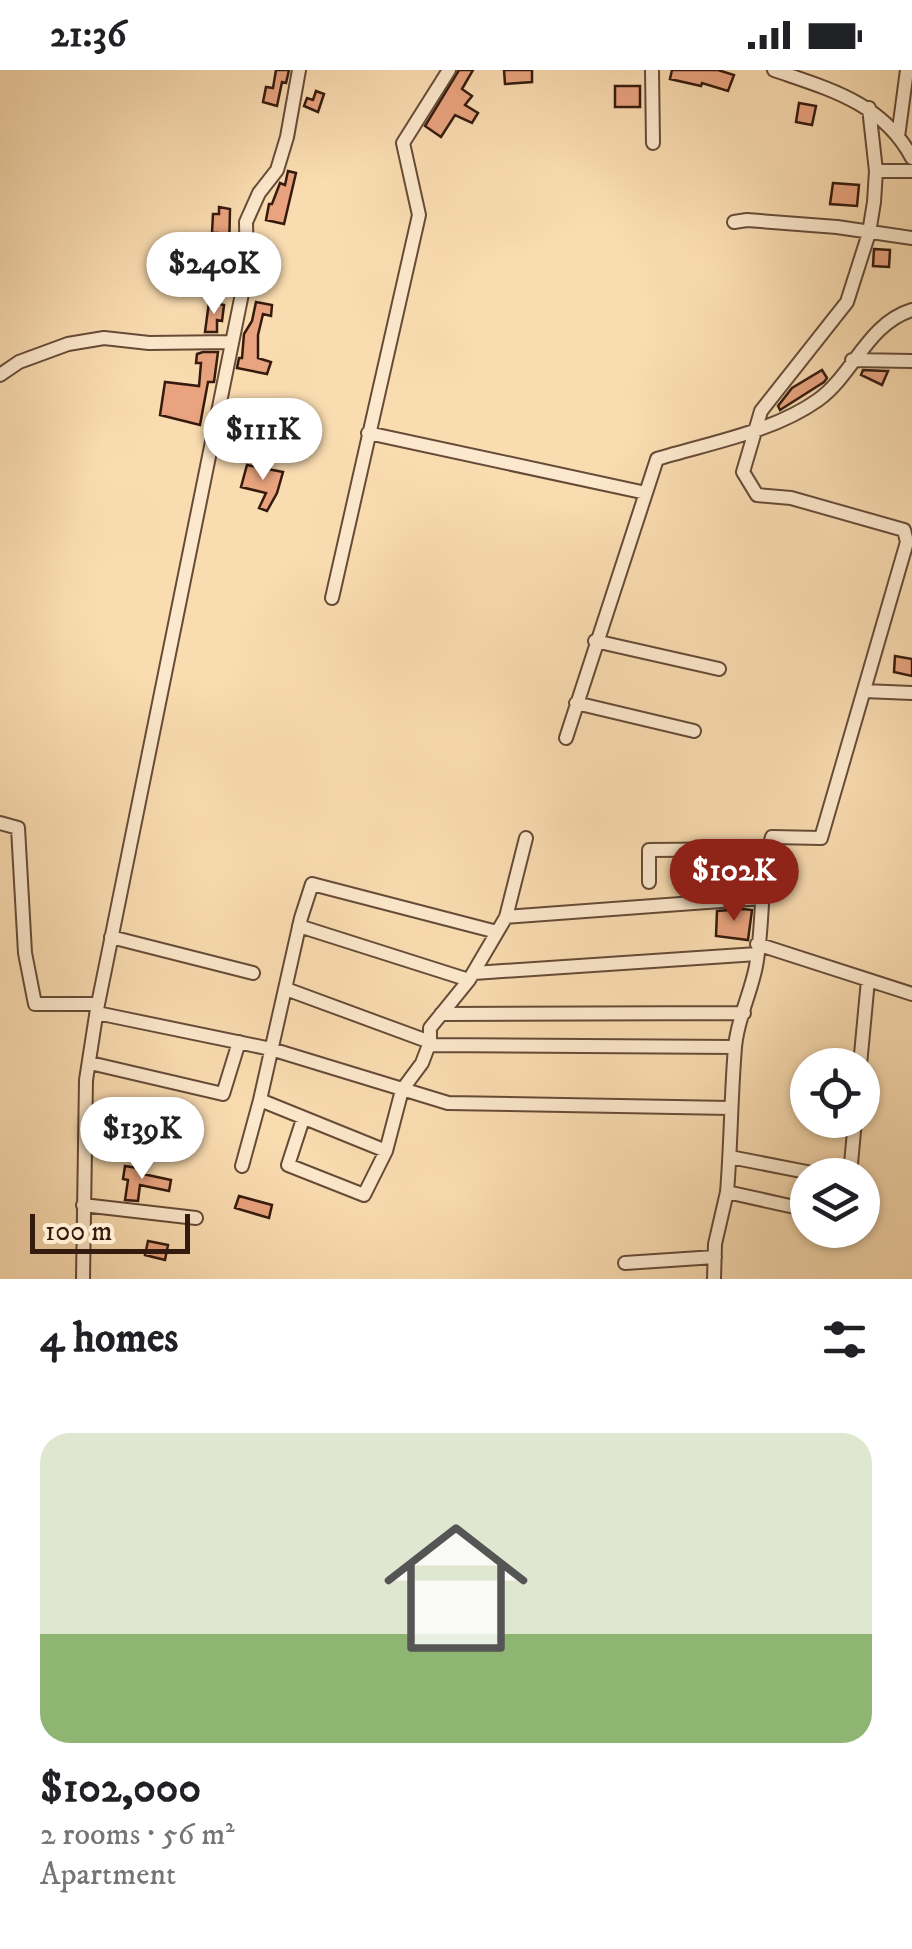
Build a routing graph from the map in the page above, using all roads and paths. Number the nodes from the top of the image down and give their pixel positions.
1 (299, 70) edge
2 (449, 70) edge
3 (652, 70) edge
4 (774, 70) edge
5 (907, 70) edge
6 (869, 108) junction
7 (898, 136) junction
8 (653, 143) dead end
9 (912, 158) edge
10 (912, 170) edge
11 (876, 171) junction
12 (734, 222) dead end
13 (869, 233) junction
14 (912, 238) edge
15 (912, 310) edge
16 (232, 342) junction
17 (852, 360) junction
18 (912, 361) edge
19 (0, 375) edge
20 (754, 430) junction
21 (368, 432) junction
22 (646, 492) junction
23 (332, 598) dead end
24 (595, 641) junction
25 (719, 668) dead end
26 (864, 691) junction
27 (912, 693) edge
28 (576, 702) junction
29 (694, 730) dead end
30 (566, 738) dead end
31 (0, 823) edge
32 (526, 838) dead end
33 (768, 849) junction
34 (649, 882) dead end
35 (761, 898) junction
36 (506, 916) junction
37 (298, 926) junction
38 (498, 932) junction
39 (111, 937) junction
40 (757, 949) junction
41 (253, 973) dead end
42 (471, 977) junction
43 (868, 980) junction
44 (286, 989) junction
45 (912, 994) edge
46 (97, 1008) junction
47 (744, 1013) junction
48 (441, 1014) junction
49 (240, 1042) junction
50 (429, 1044) junction
51 (735, 1047) junction
52 (862, 1048) edge
53 (271, 1049) junction
54 (90, 1063) junction
55 (402, 1090) junction
56 (260, 1100) junction
57 (730, 1108) junction
58 (302, 1119) junction
59 (386, 1151) junction
60 (730, 1157) junction
61 (242, 1166) dead end
62 (790, 1169) edge
63 (727, 1192) junction
64 (84, 1205) junction
65 (790, 1206) edge
66 (196, 1218) dead end
67 (715, 1257) junction
68 (625, 1264) dead end
69 (83, 1279) edge
70 (714, 1279) edge

1 - 16 street
2 - 21 street
3 - 8 street
4 - 6 street
5 - 7 street
6 - 7 street
6 - 11 street
7 - 9 street
10 - 11 street
11 - 13 street
12 - 13 street
13 - 14 street
13 - 20 street
15 - 17 street
16 - 19 street
16 - 39 street
17 - 18 street
17 - 20 street
20 - 22 street
20 - 26 street
21 - 22 street
21 - 23 street
22 - 24 street
24 - 25 street
24 - 28 street
26 - 27 street
26 - 33 street
28 - 29 street
28 - 30 street
31 - 46 street
32 - 36 street
33 - 34 street
33 - 35 street
35 - 36 street
35 - 40 street
36 - 38 street
37 - 38 street
37 - 42 street
37 - 44 street
38 - 42 street
39 - 41 street
39 - 46 street
40 - 42 street
40 - 43 street
40 - 47 street
42 - 48 street
43 - 45 street
43 - 52 street
44 - 50 street
44 - 53 street
46 - 49 street
46 - 54 street
47 - 48 street
47 - 51 street
48 - 50 street
49 - 53 street
49 - 54 street
50 - 51 street
50 - 55 street
51 - 57 street
53 - 55 street
53 - 56 street
54 - 64 street
55 - 57 street
55 - 59 street
56 - 58 street
56 - 61 street
57 - 60 street
58 - 59 street
58 - 59 street
60 - 62 street
60 - 63 street
63 - 65 street
63 - 67 street
64 - 66 street
64 - 69 street
67 - 68 street
67 - 70 street

